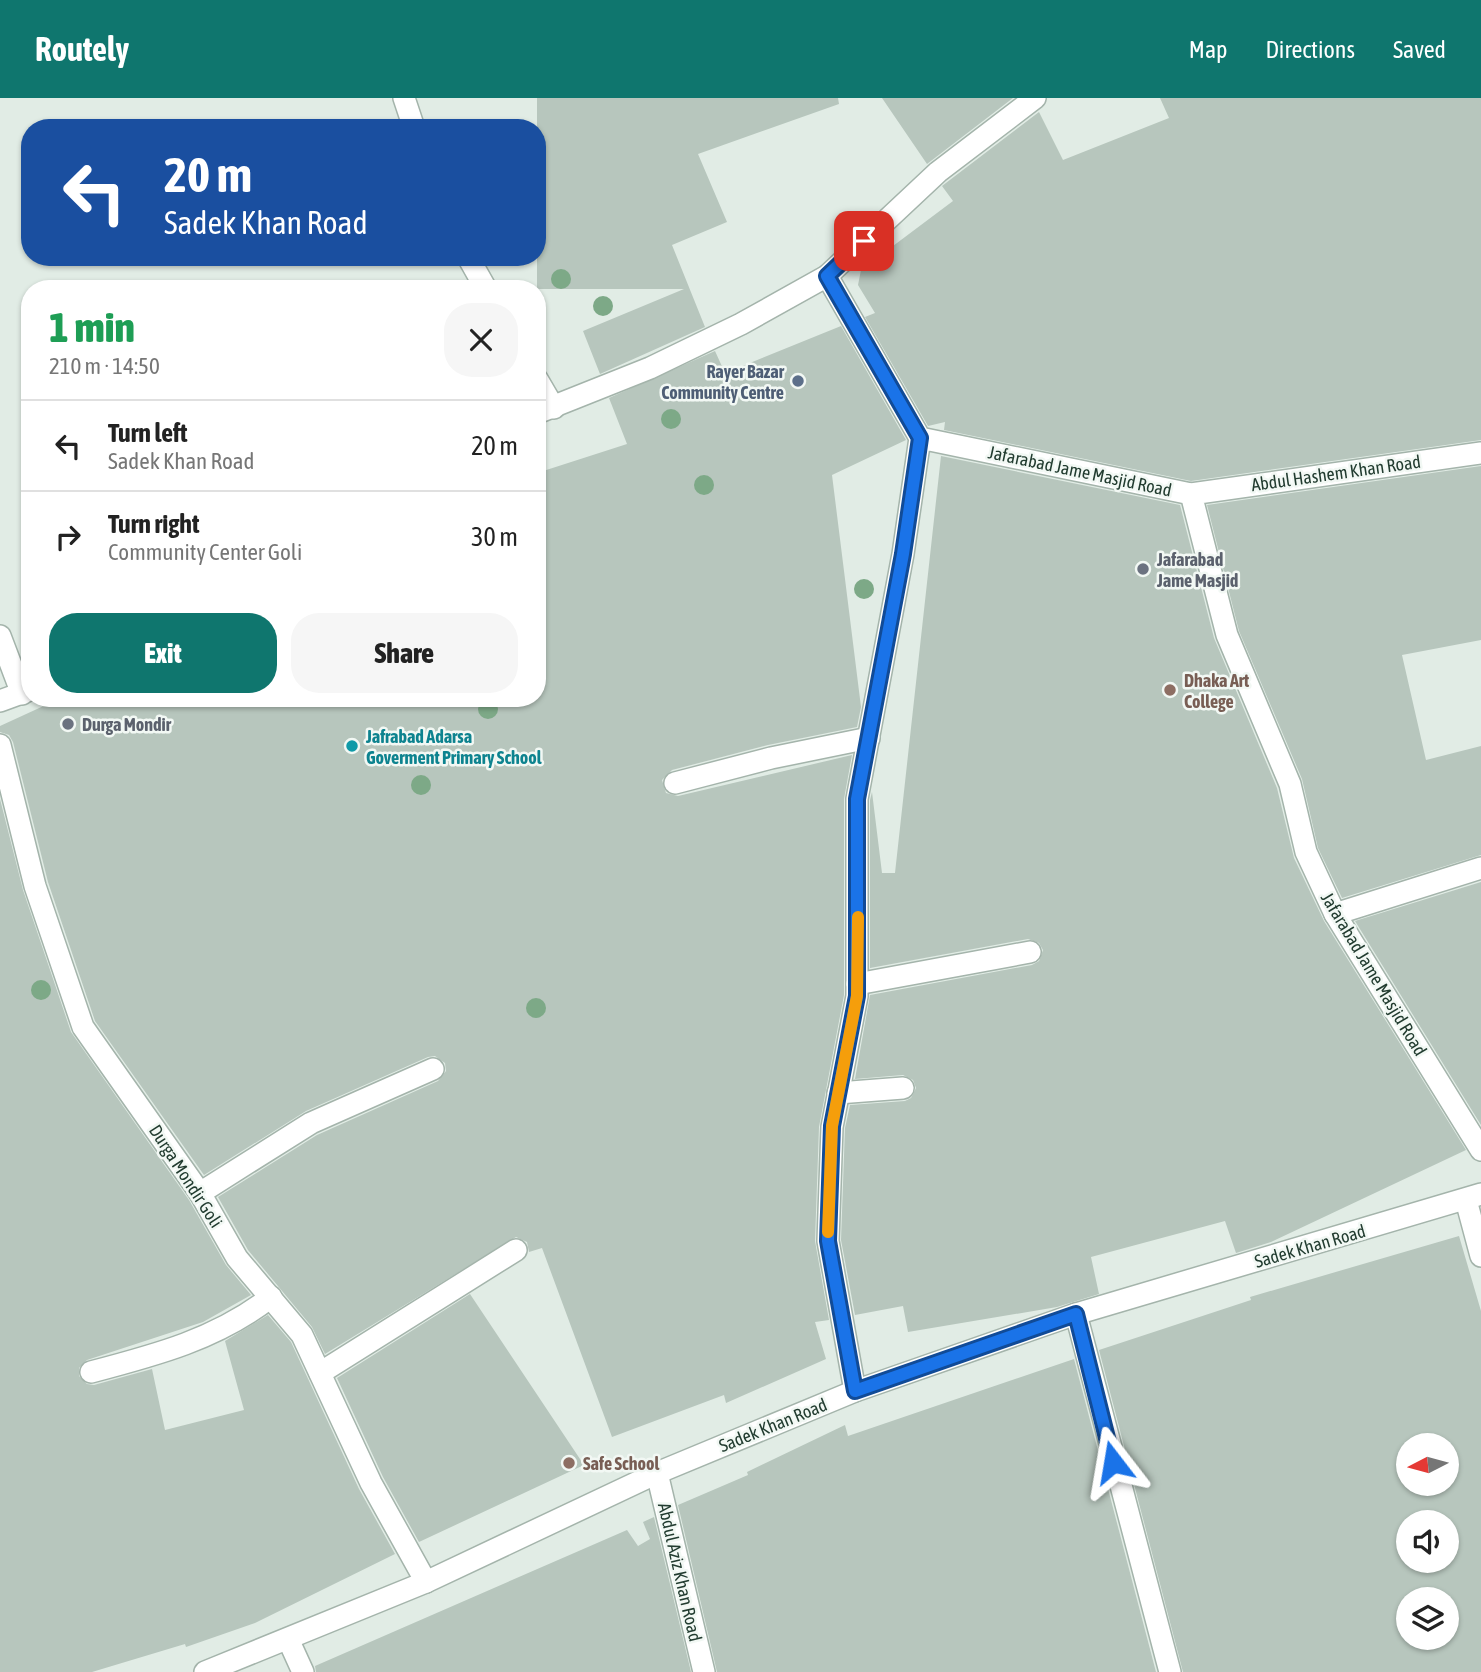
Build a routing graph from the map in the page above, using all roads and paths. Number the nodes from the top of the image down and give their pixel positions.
1 (404, 98) edge
2 (1035, 98) edge
3 (411, 119) edge
4 (827, 276) junction
5 (546, 411) edge
6 (920, 438) junction
7 (1481, 453) edge
8 (1191, 494) junction
9 (0, 636) edge
10 (21, 681) edge
11 (21, 694) edge
12 (0, 701) edge
13 (869, 738) junction
14 (0, 745) edge
15 (675, 783) dead end
16 (1481, 868) edge
17 (1335, 914) junction
18 (1030, 952) dead end
19 (857, 984) junction
20 (433, 1069) dead end
21 (903, 1088) dead end
22 (838, 1093) junction
23 (1481, 1150) edge
24 (200, 1193) junction
25 (1474, 1197) edge
26 (516, 1250) dead end
27 (1481, 1256) edge
28 (271, 1297) junction
29 (1076, 1314) junction
30 (91, 1372) dead end
31 (320, 1373) junction
32 (855, 1391) junction
33 (657, 1473) junction
34 (426, 1582) junction
35 (288, 1639) junction
36 (205, 1672) edge
37 (303, 1672) edge
38 (704, 1672) edge
39 (1170, 1672) edge

1 - 3 street
2 - 4 street
4 - 5 street
4 - 6 street
6 - 8 street, Jafarabad Jame Masjid Road
6 - 13 street
7 - 8 street, Abdul Hashem Khan Road
8 - 17 street, Jafarabad Jame Masjid Road
9 - 10 street
11 - 12 street
13 - 15 street
13 - 19 street
14 - 24 street, Durga Mondir Goli
16 - 17 street
17 - 23 street, Jafarabad Jame Masjid Road
18 - 19 street
19 - 22 street
20 - 24 street
21 - 22 street
22 - 32 street
24 - 28 street, Durga Mondir Goli
25 - 27 street
25 - 29 street, Sadek Khan Road
26 - 31 street
28 - 30 street
28 - 31 street, Durga Mondir Goli
29 - 32 street, Sadek Khan Road
29 - 39 street
31 - 34 street, Durga Mondir Goli
32 - 33 street, Sadek Khan Road
33 - 34 street, Sadek Khan Road
33 - 38 street, Abdul Aziz Khan Road
34 - 35 street, Sadek Khan Road
35 - 36 street, Sadek Khan Road
35 - 37 street

